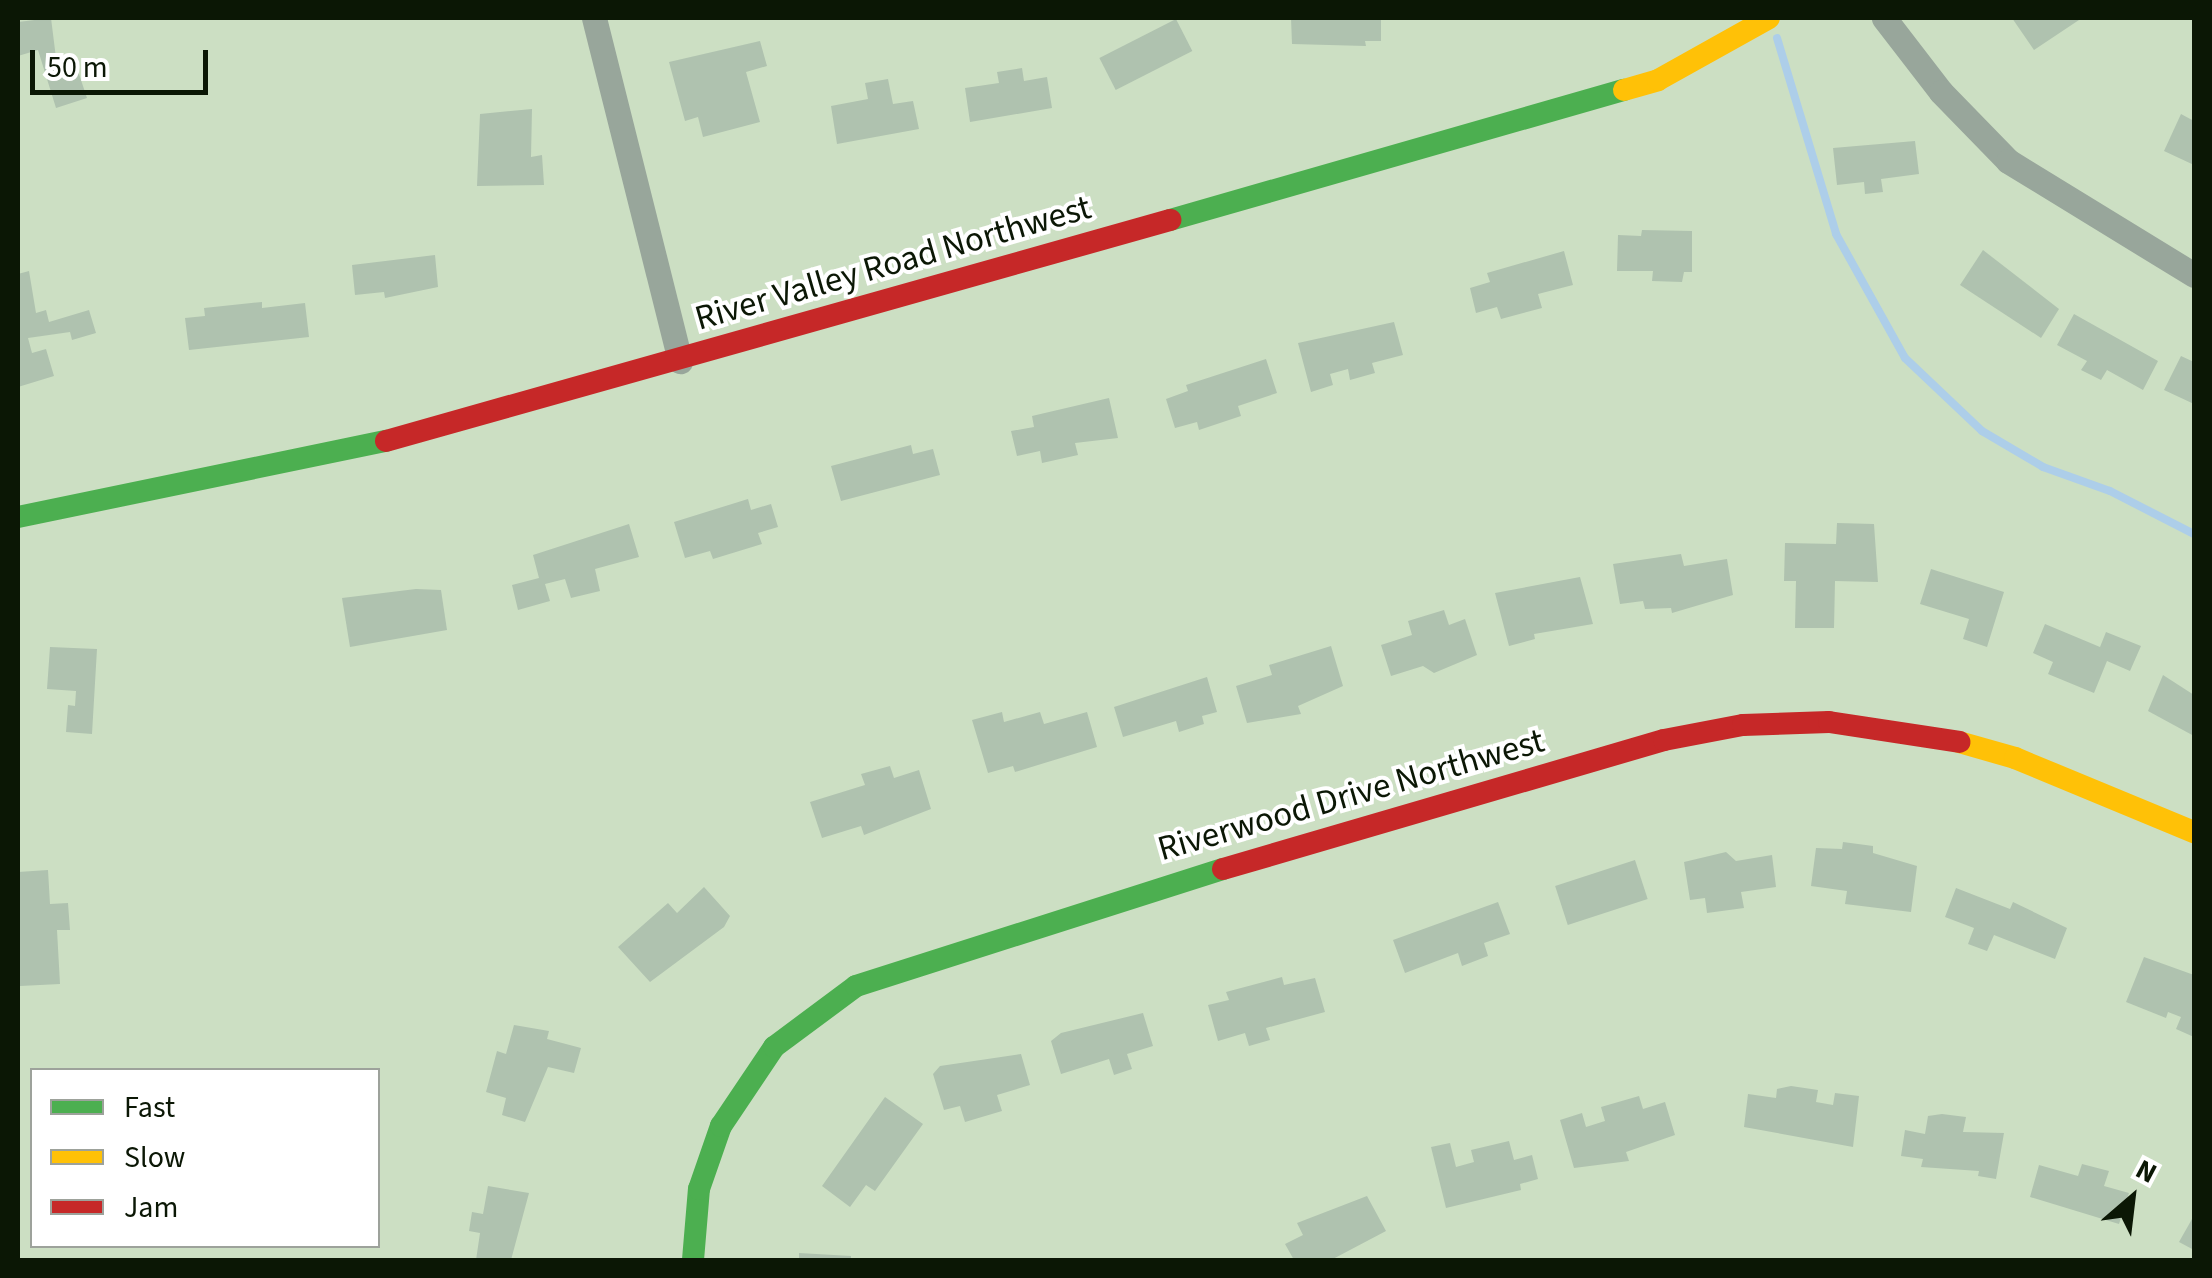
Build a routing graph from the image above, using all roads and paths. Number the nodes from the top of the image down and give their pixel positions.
1 (594, 18) edge
2 (1769, 18) edge
3 (1884, 18) edge
4 (2194, 275) edge
5 (680, 361) junction
6 (18, 516) edge
7 (2194, 832) edge
8 (692, 1260) edge

1 - 5 street
2 - 5 street, River Valley Road Northwest
3 - 4 street
5 - 6 street, River Valley Road Northwest
7 - 8 street, Riverwood Drive Northwest

